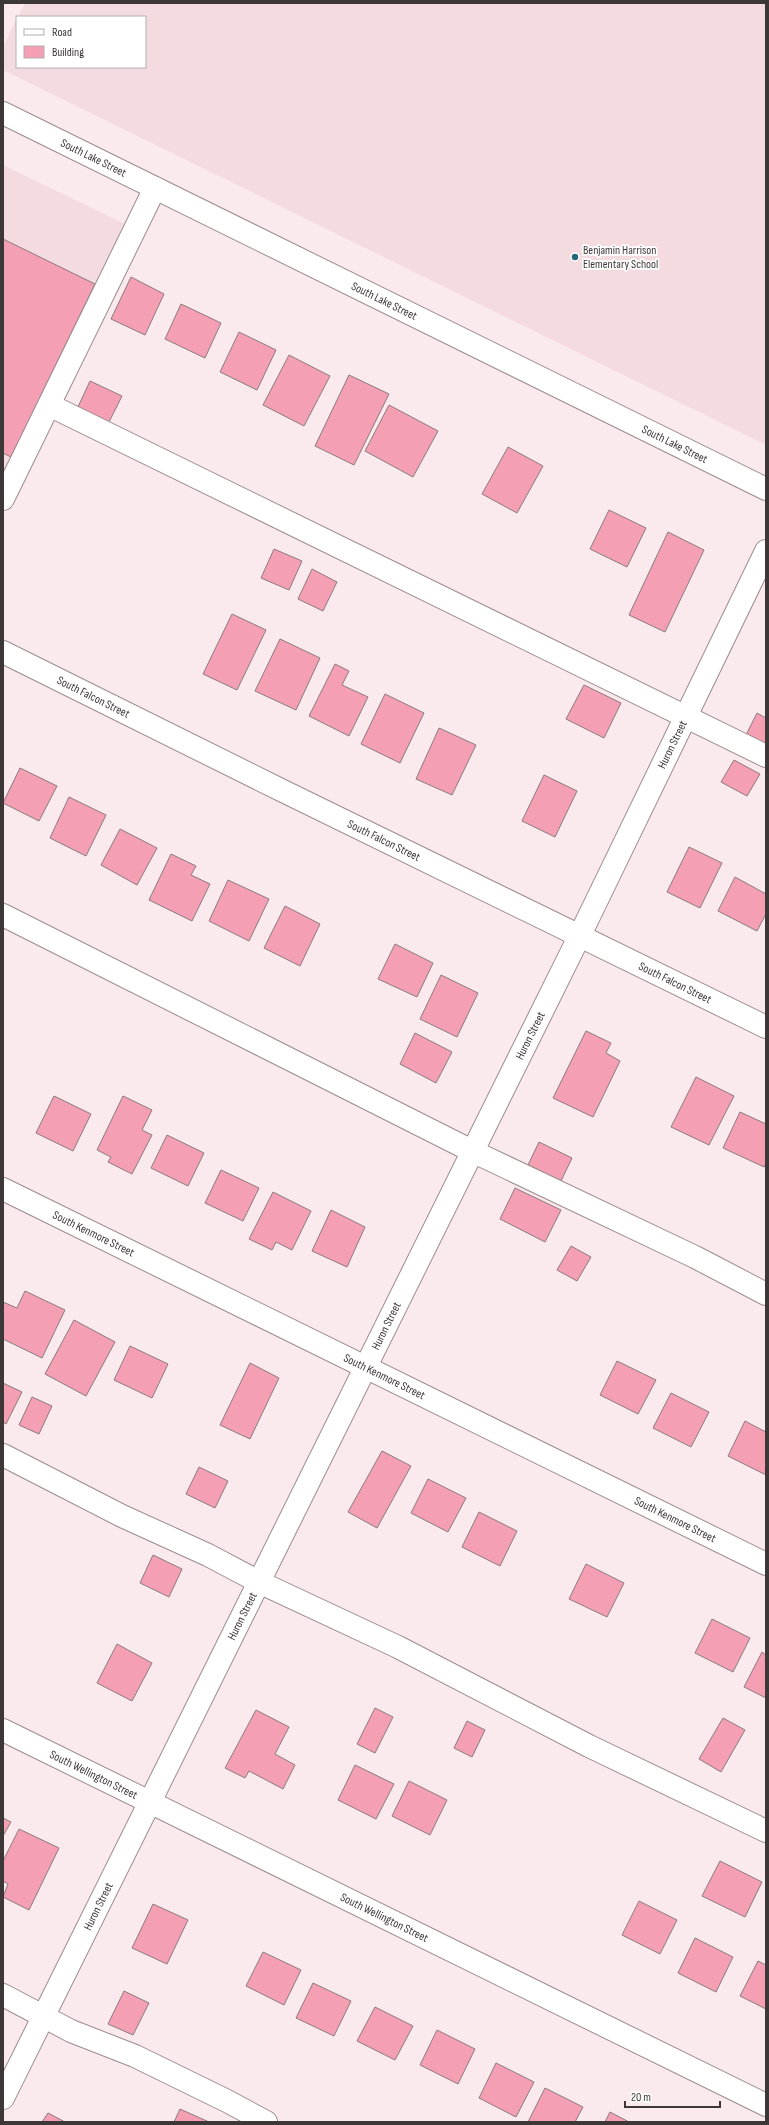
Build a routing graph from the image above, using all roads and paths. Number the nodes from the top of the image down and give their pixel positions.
1 (3, 113) edge
2 (155, 188) junction
3 (50, 405) junction
4 (766, 489) edge
5 (3, 499) edge
6 (766, 551) edge
7 (3, 652) edge
8 (685, 717) junction
9 (766, 756) edge
10 (3, 915) edge
11 (580, 935) junction
12 (766, 1027) edge
13 (472, 1152) junction
14 (3, 1189) edge
15 (766, 1294) edge
16 (365, 1368) junction
17 (3, 1455) edge
18 (766, 1564) edge
19 (259, 1582) junction
20 (3, 1730) edge
21 (151, 1802) junction
22 (766, 1831) edge
23 (3, 1995) edge
24 (44, 2016) junction
25 (3, 2098) edge
26 (766, 2105) edge
27 (266, 2122) edge

1 - 2 street, South Lake Street
2 - 3 street
2 - 4 street, South Lake Street
3 - 5 street
3 - 8 street
6 - 8 street, Huron Street
7 - 11 street, South Falcon Street
8 - 9 street
8 - 11 street, Huron Street
10 - 13 street
11 - 12 street, South Falcon Street
11 - 13 street, Huron Street
13 - 15 street
13 - 16 street, Huron Street
14 - 16 street, South Kenmore Street
16 - 18 street, South Kenmore Street
16 - 19 street, Huron Street
17 - 19 street
19 - 21 street, Huron Street
19 - 22 street
20 - 21 street, South Wellington Street
21 - 24 street, Huron Street
21 - 26 street, South Wellington Street
23 - 24 street
24 - 25 street, Huron Street
24 - 27 street

